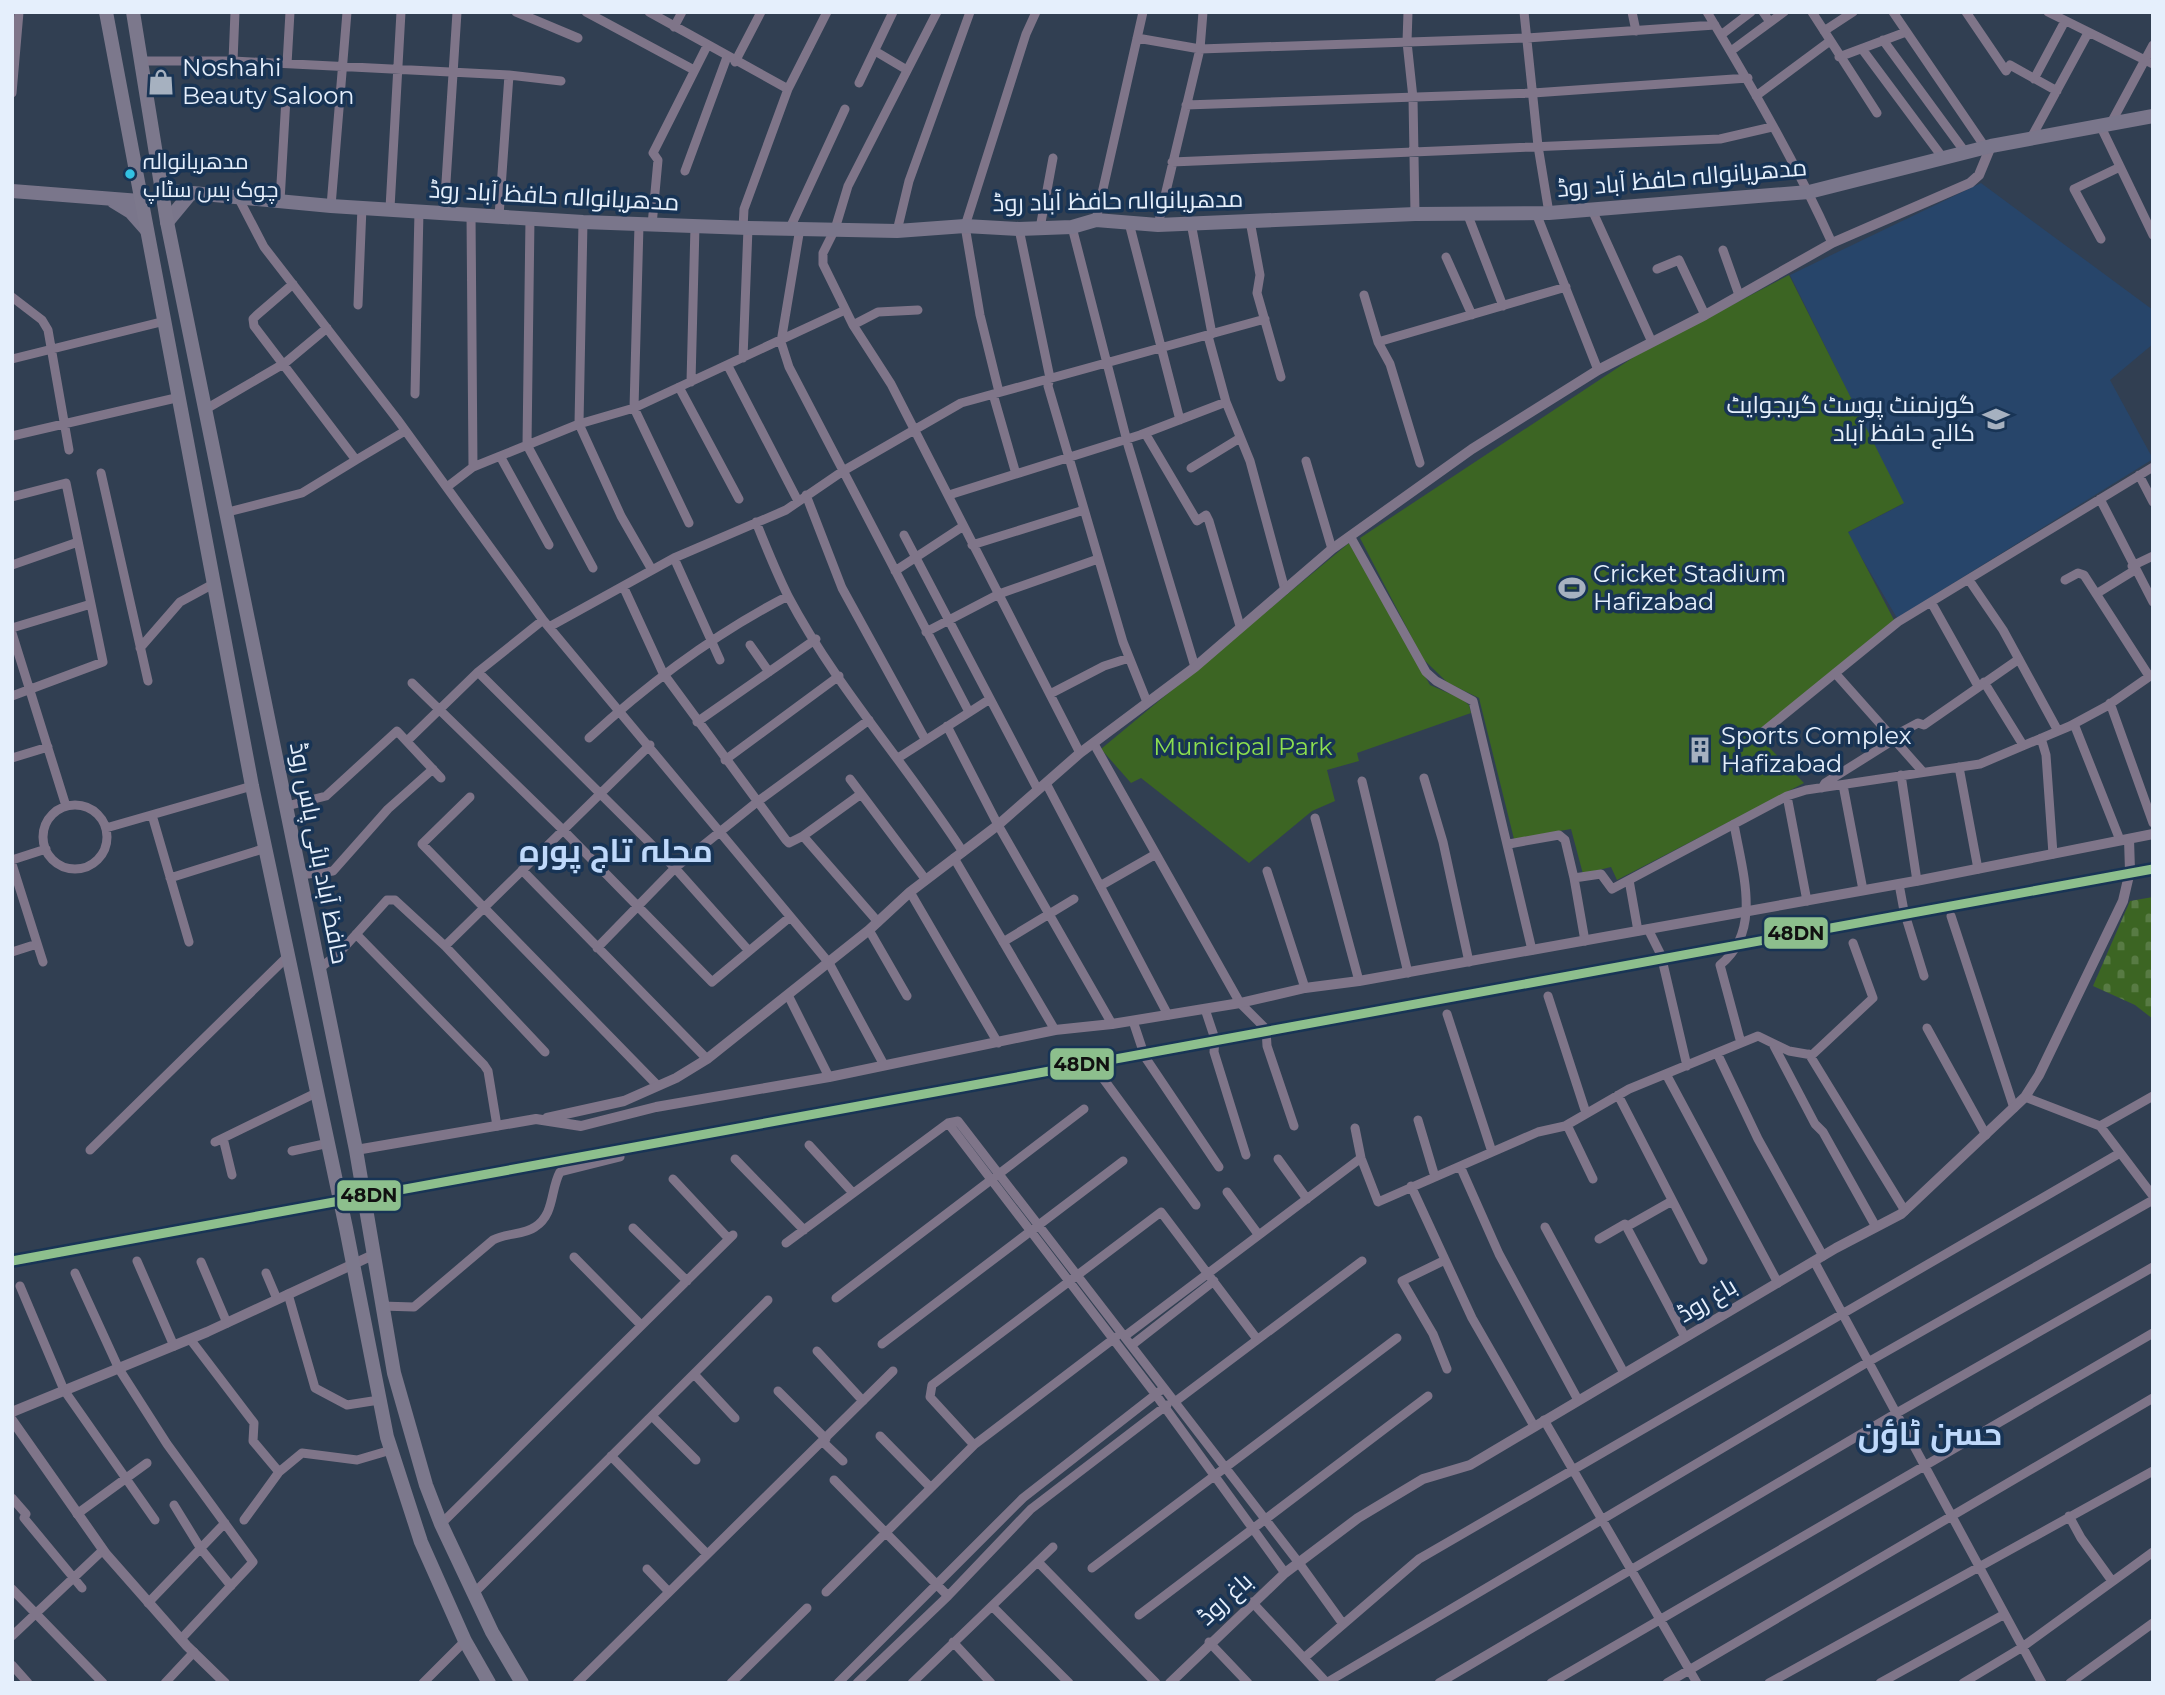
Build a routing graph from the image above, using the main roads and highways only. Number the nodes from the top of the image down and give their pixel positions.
1 (106, 12) edge
2 (113, 12) edge
3 (125, 12) edge
4 (133, 12) edge
5 (140, 46) junction
6 (114, 53) junction
7 (2152, 117) edge
8 (136, 174) junction
9 (160, 183) junction
10 (12, 191) edge
11 (191, 193) junction
12 (108, 200) junction
13 (140, 201) junction
14 (167, 222) junction
15 (146, 229) junction
16 (489, 1683) edge
17 (522, 1683) edge

1 - 6 highway, حافظ آباد بائی پاس روڈ
2 - 6 highway
3 - 5 highway
4 - 5 highway, حافظ آباد بائی پاس روڈ
5 - 9 highway, حافظ آباد بائی پاس روڈ
6 - 8 highway, حافظ آباد بائی پاس روڈ
7 - 11 main road, مدھریانوالہ حافظ آباد روڈ
8 - 12 main road
8 - 13 highway, حافظ آباد بائی پاس روڈ
9 - 11 main road
9 - 14 highway, حافظ آباد بائی پاس روڈ
10 - 12 main road
11 - 14 main road
12 - 13 main road
12 - 15 main road
13 - 15 highway, حافظ آباد بائی پاس روڈ
14 - 17 highway, حافظ آباد بائی پاس روڈ
15 - 16 highway, حافظ آباد بائی پاس روڈ

